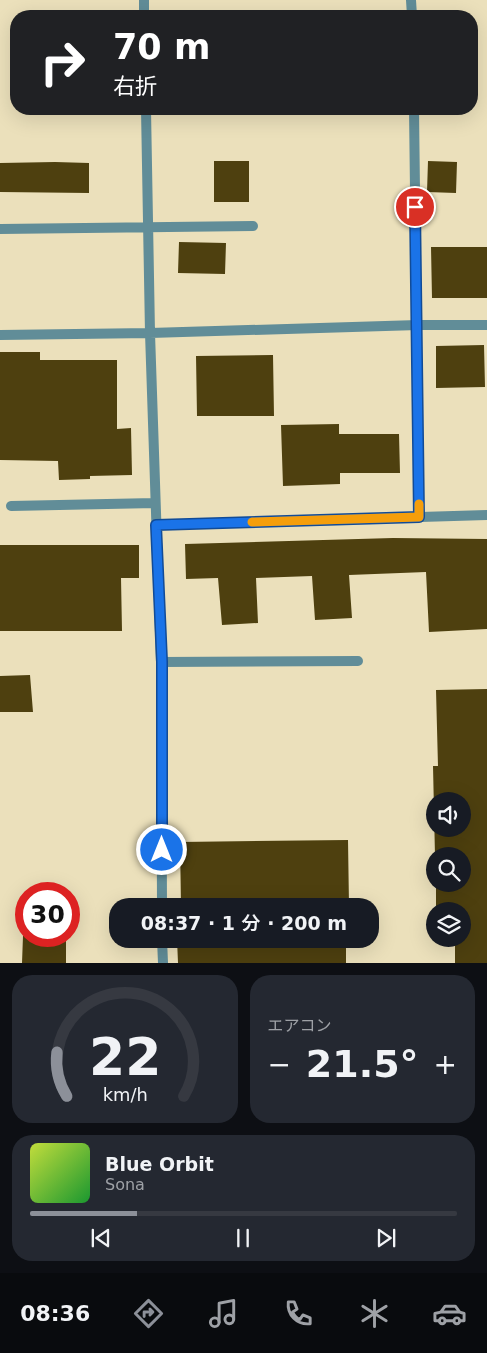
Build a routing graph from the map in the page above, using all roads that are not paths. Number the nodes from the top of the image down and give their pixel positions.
1 (146, 115) edge
2 (414, 115) edge
3 (253, 226) dead end
4 (147, 228) junction
5 (0, 229) edge
6 (418, 325) junction
7 (487, 325) edge
8 (150, 332) junction
9 (0, 335) edge
10 (156, 502) junction
11 (11, 506) dead end
12 (487, 516) edge
13 (419, 517) junction
14 (156, 525) junction
15 (358, 661) dead end
16 (162, 662) junction
17 (162, 898) edge
18 (162, 948) edge
19 (162, 963) edge

1 - 4 street
2 - 6 street
3 - 4 street
4 - 5 street
4 - 8 street
6 - 7 street
6 - 8 street
6 - 13 street
8 - 9 street
8 - 10 street
10 - 11 street
10 - 14 street
12 - 13 street
13 - 14 street
14 - 16 street
15 - 16 street
16 - 17 street
18 - 19 street

